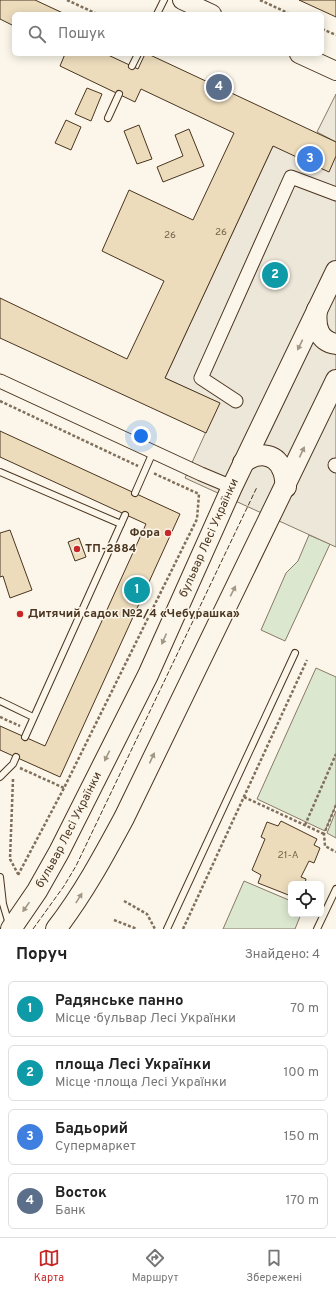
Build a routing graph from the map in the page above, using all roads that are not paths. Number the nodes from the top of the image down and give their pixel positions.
1 (164, 0) edge
2 (182, 0) edge
3 (158, 12) edge
4 (208, 12) edge
5 (137, 56) edge
6 (303, 56) edge
7 (132, 66) dead end
8 (336, 71) edge
9 (119, 94) dead end
10 (108, 118) dead end
11 (336, 194) edge
12 (336, 271) edge
13 (317, 310) junction
14 (336, 344) edge
15 (336, 380) edge
16 (0, 381) edge
17 (236, 401) dead end
18 (153, 452) junction
19 (243, 463) junction
20 (0, 472) edge
21 (232, 487) junction
22 (286, 487) junction
23 (134, 493) dead end
24 (125, 515) dead end
25 (121, 524) junction
26 (295, 654) dead end
27 (0, 701) edge
28 (33, 717) junction
29 (25, 737) dead end
30 (16, 757) dead end
31 (0, 777) edge
32 (0, 877) edge
33 (336, 889) edge
34 (10, 929) edge
35 (56, 929) edge
36 (167, 929) edge
37 (317, 929) edge

1 - 3 lane
2 - 4 main road
5 - 7 lane
6 - 8 main road
9 - 10 lane
11 - 17 street
12 - 13 main road, бульвар Лесі Українки
13 - 14 main road
13 -> 19 main road, бульвар Лесі Українки
22 -> 15 main road
16 - 18 street
18 - 21 street
18 - 23 lane
19 - 21 main road, бульвар Лесі Українки
19 - 22 main road
20 - 25 lane
21 -> 34 main road, бульвар Лесі Українки
35 -> 22 main road
24 - 25 lane
25 - 28 lane
26 - 36 lane
27 - 28 lane
28 - 29 lane
30 - 31 lane
32 - 34 lane
33 - 37 lane

